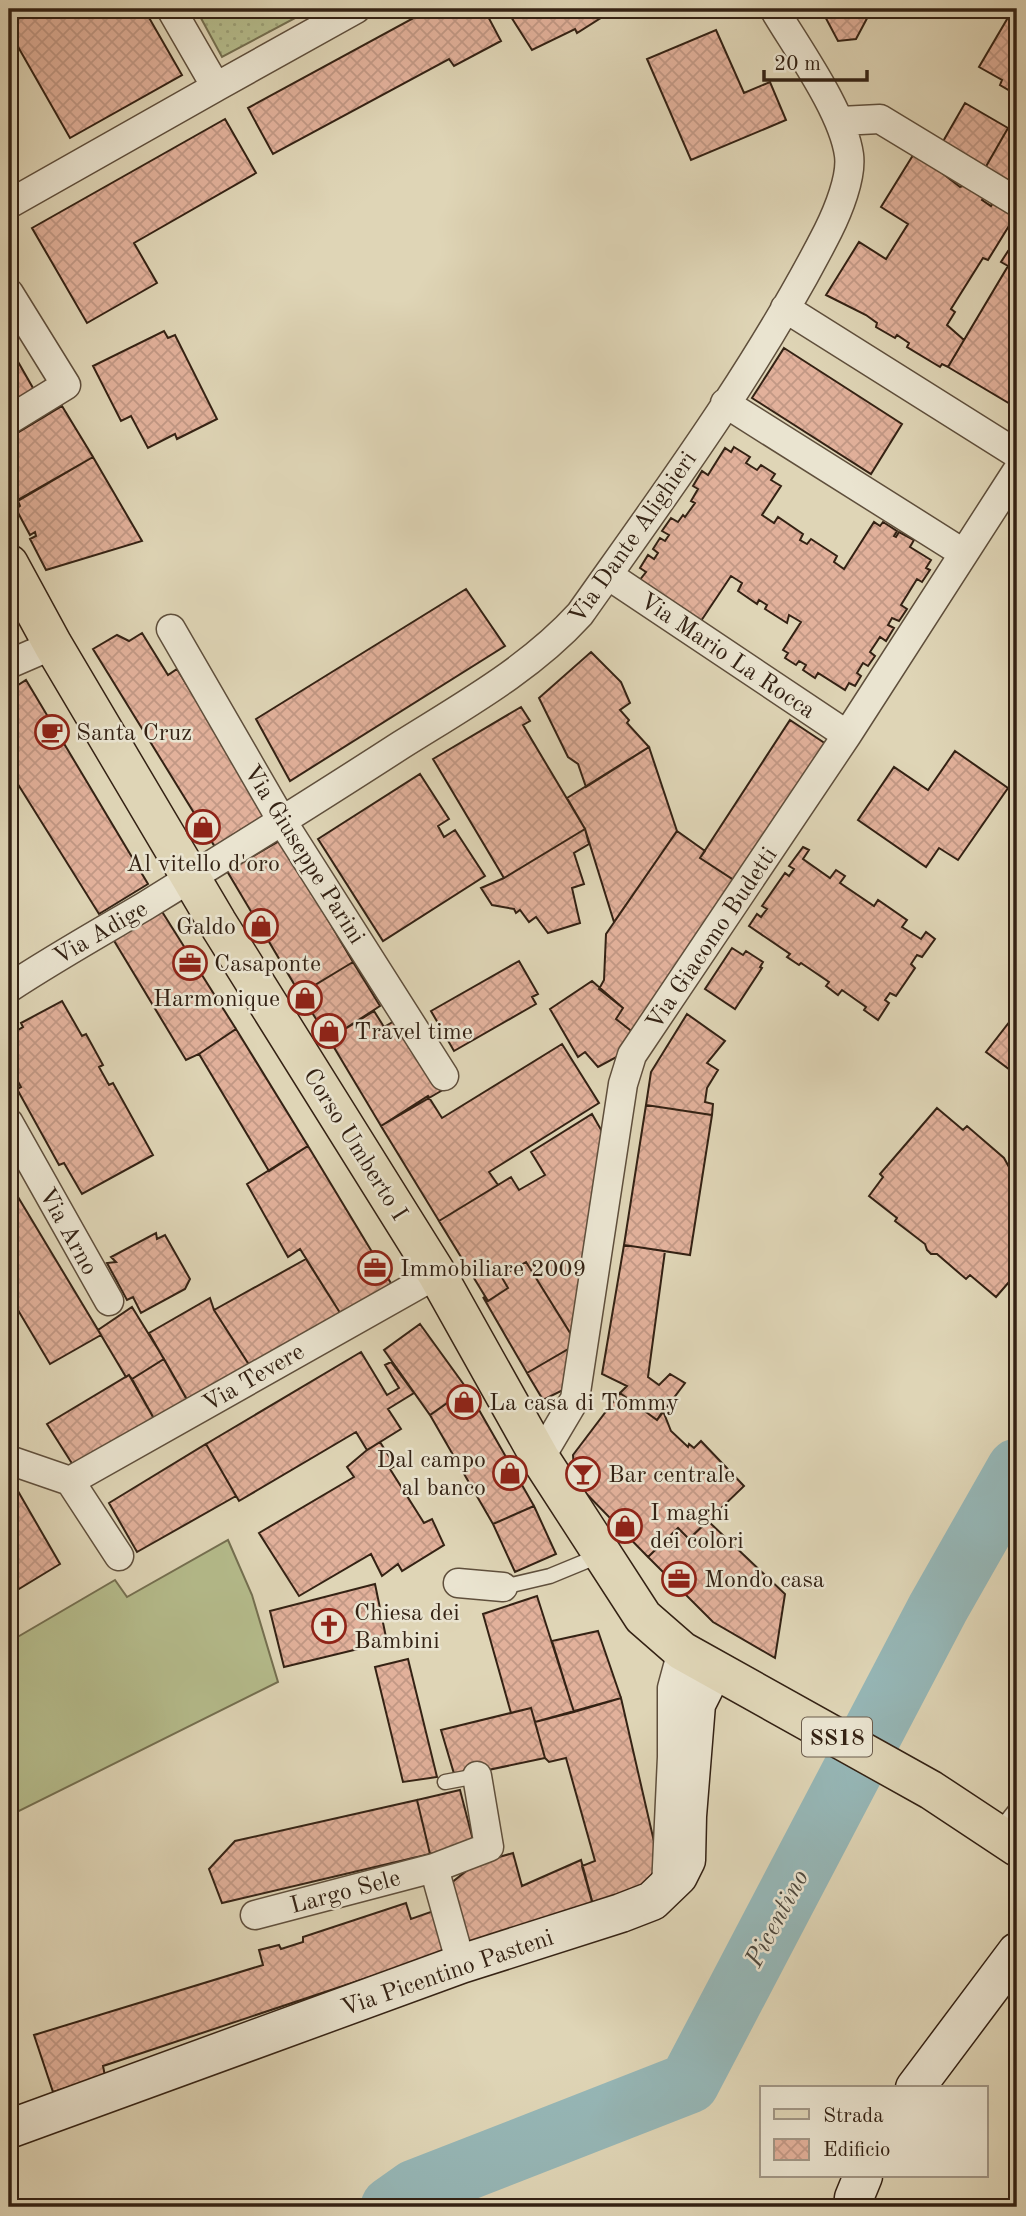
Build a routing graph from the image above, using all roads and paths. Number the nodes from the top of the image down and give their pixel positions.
1 (171, 9) edge
2 (356, 9) edge
3 (775, 9) edge
4 (216, 87) junction
5 (840, 121) junction
6 (1017, 202) edge
7 (9, 204) edge
8 (9, 293) edge
9 (785, 308) junction
10 (725, 403) junction
11 (9, 421) edge
12 (1017, 454) edge
13 (1017, 471) edge
14 (963, 553) junction
15 (9, 566) edge
16 (608, 575) junction
17 (171, 629) dead end
18 (53, 645) junction
19 (9, 664) edge
20 (847, 735) junction
21 (282, 821) junction
22 (191, 876) junction
23 (9, 988) edge
24 (444, 1076) dead end
25 (9, 1123) edge
26 (437, 1273) junction
27 (108, 1301) dead end
28 (540, 1458) junction
29 (9, 1460) edge
30 (70, 1481) junction
31 (601, 1555) junction
32 (118, 1556) dead end
33 (458, 1584) dead end
34 (503, 1587) joint
35 (713, 1669) junction
36 (477, 1776) joint
37 (445, 1782) dead end
38 (1011, 1829) edge
39 (434, 1868) junction
40 (255, 1915) dead end
41 (1017, 1952) edge
42 (461, 1964) junction
43 (916, 2086) edge
44 (9, 2129) edge
45 (862, 2178) edge
46 (853, 2207) edge

1 - 4 street
2 - 4 street
3 - 5 street, Via Dante Alighieri
4 - 7 street
5 - 6 street
5 - 9 street, Via Dante Alighieri
8 - 11 street
9 - 10 street, Via Dante Alighieri
9 - 12 street
10 - 14 street
10 - 16 street, Via Dante Alighieri
13 - 14 street, Via Giacomo Budetti
14 - 20 street, Via Giacomo Budetti
15 - 18 main road, Corso Umberto I / SS18
16 - 20 street, Via Mario La Rocca
16 - 21 street, Via Dante Alighieri
17 - 21 street, Via Giuseppe Parini
18 - 19 street
18 - 22 main road, Corso Umberto I / SS18
20 - 28 street, Via Giacomo Budetti
21 - 22 street, Via Dante Alighieri
21 - 24 street, Via Giuseppe Parini
22 - 23 street, Via Adige
22 - 26 main road, Corso Umberto I / SS18
25 - 27 street, Via Arno
26 - 28 main road, Corso Umberto I / SS18
26 - 30 street, Via Tevere
28 - 31 main road, Corso Umberto I / SS18
29 - 30 street
30 - 32 street
31 - 34 lane
31 - 35 main road, Corso Umberto I / SS18
33 - 34 street
35 - 38 main road, SS18
35 - 42 street, Via Picentino Pasteni
36 - 37 lane
36 - 39 street, Largo Sele
39 - 40 street, Largo Sele
39 - 42 street, Largo Sele
41 - 43 street
42 - 44 street, Via Picentino Pasteni
45 - 46 street

